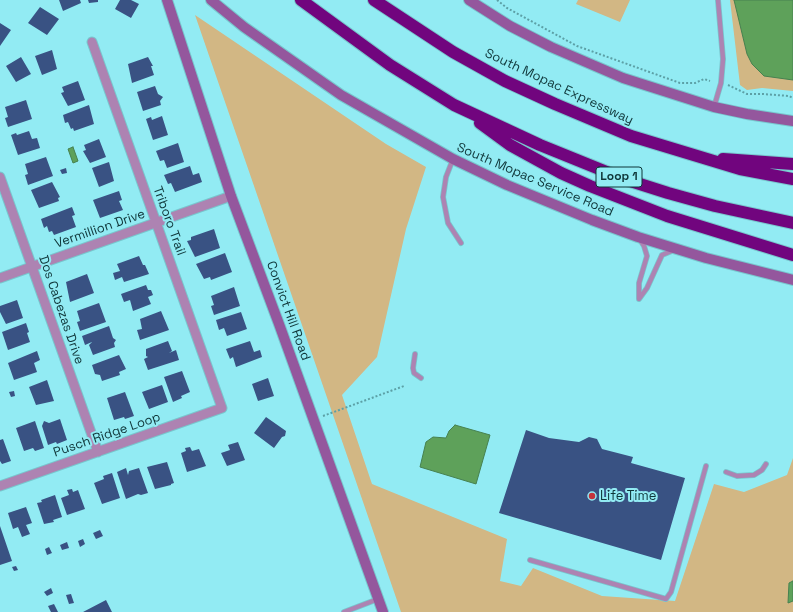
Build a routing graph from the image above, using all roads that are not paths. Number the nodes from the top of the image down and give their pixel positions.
1 (164, 0) edge
2 (167, 0) edge
3 (211, 0) edge
4 (301, 0) edge
5 (374, 0) edge
6 (469, 0) edge
7 (718, 0) edge
8 (171, 18) junction
9 (92, 42) dead end
10 (454, 106) junction
11 (714, 107) junction
12 (793, 121) edge
13 (706, 158) junction
14 (453, 159) junction
15 (793, 164) edge
16 (0, 177) edge
17 (793, 179) edge
18 (231, 196) junction
19 (156, 223) junction
20 (793, 223) edge
21 (638, 237) junction
22 (461, 243) dead end
23 (677, 250) junction
24 (793, 255) edge
25 (32, 267) junction
26 (0, 278) edge
27 (793, 280) edge
28 (415, 354) dead end
29 (421, 378) dead end
30 (222, 408) joint
31 (98, 452) junction
32 (766, 464) dead end
33 (706, 466) dead end
34 (726, 472) dead end
35 (0, 486) edge
36 (530, 560) dead end
37 (378, 599) junction
38 (344, 612) edge
39 (383, 612) edge

1 - 8 street, Convict Hill Road
2 - 8 street, Convict Hill Road
3 - 14 street, South Mopac Service Road
4 - 10 highway, Loop 1
5 - 13 highway, South Mopac Expressway
6 - 11 street
7 - 11 lane
8 - 18 street, Convict Hill Road
9 - 19 street, Triboro Trail
10 - 20 highway, Loop 1
10 - 24 highway
11 - 12 street
13 - 15 highway
13 - 17 highway, South Mopac Expressway
14 - 21 street, South Mopac Service Road
14 - 22 lane
16 - 25 street, Dos Cabezas Drive
18 - 19 street, Vermillion Drive
18 - 37 street, Convict Hill Road
19 - 25 street, Vermillion Drive
19 - 30 street, Triboro Trail
21 - 23 street, South Mopac Service Road
21 - 23 lane
23 - 27 street, South Mopac Service Road
25 - 26 street, Vermillion Drive
25 - 31 street, Dos Cabezas Drive
28 - 29 lane
30 - 31 street, Pusch Ridge Loop
31 - 35 street, Pusch Ridge Loop
32 - 34 lane
33 - 36 lane
37 - 38 lane
37 - 39 street, Convict Hill Road

